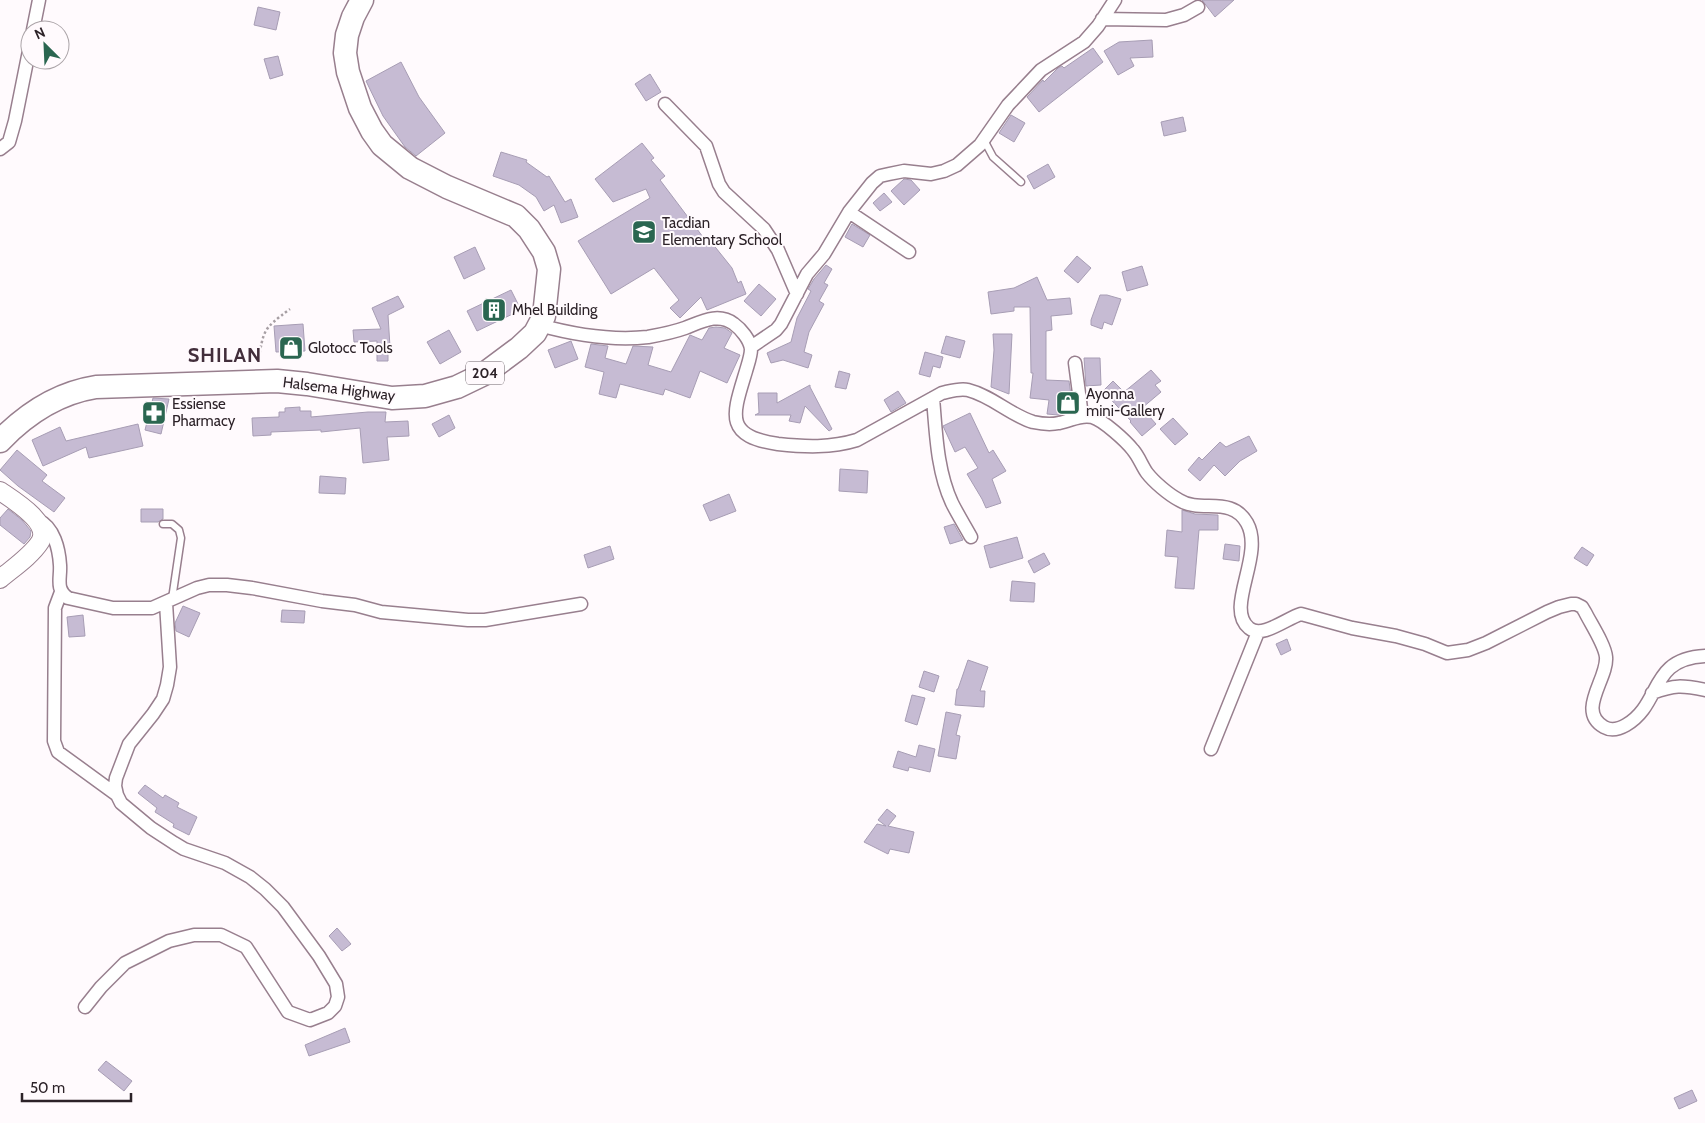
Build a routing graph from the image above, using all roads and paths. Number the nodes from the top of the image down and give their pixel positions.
1 (39, 0) edge
2 (362, 0) edge
3 (1115, 0) edge
4 (1198, 7) dead end
5 (1102, 19) junction
6 (35, 20) edge
7 (25, 70) edge
8 (665, 104) dead end
9 (984, 139) junction
10 (0, 149) edge
11 (1021, 182) dead end
12 (850, 212) junction
13 (909, 252) dead end
14 (797, 294) junction
15 (290, 309) dead end
16 (539, 325) junction
17 (751, 348) junction
18 (1075, 363) dead end
19 (256, 382) junction
20 (933, 398) junction
21 (1082, 416) junction
22 (0, 440) edge
23 (0, 491) edge
24 (36, 519) junction
25 (163, 524) dead end
26 (971, 537) dead end
27 (0, 579) edge
28 (61, 592) junction
29 (169, 601) junction
30 (581, 604) dead end
31 (1258, 632) junction
32 (1705, 656) edge
33 (1705, 690) edge
34 (1652, 693) junction
35 (1212, 749) dead end
36 (117, 795) junction
37 (85, 1007) dead end

1 - 6 street
2 - 16 highway, Halsema Highway / 204
3 - 5 street
4 - 5 street
5 - 9 street
7 - 10 street
8 - 14 street
9 - 11 lane
9 - 12 street
12 - 13 street
12 - 14 street
14 - 17 street
15 - 19 path
16 - 17 street
16 - 19 highway, Halsema Highway / 204
17 - 20 street
18 - 21 street
19 - 22 highway, Halsema Highway / 204
20 - 21 street
20 - 26 street
21 - 31 street
23 - 24 main road
24 - 27 main road
24 - 28 street
25 - 29 lane
28 - 29 street
28 - 36 street
29 - 30 street
29 - 36 street
31 - 34 street
31 - 35 street
32 - 34 street
33 - 34 street
36 - 37 street

